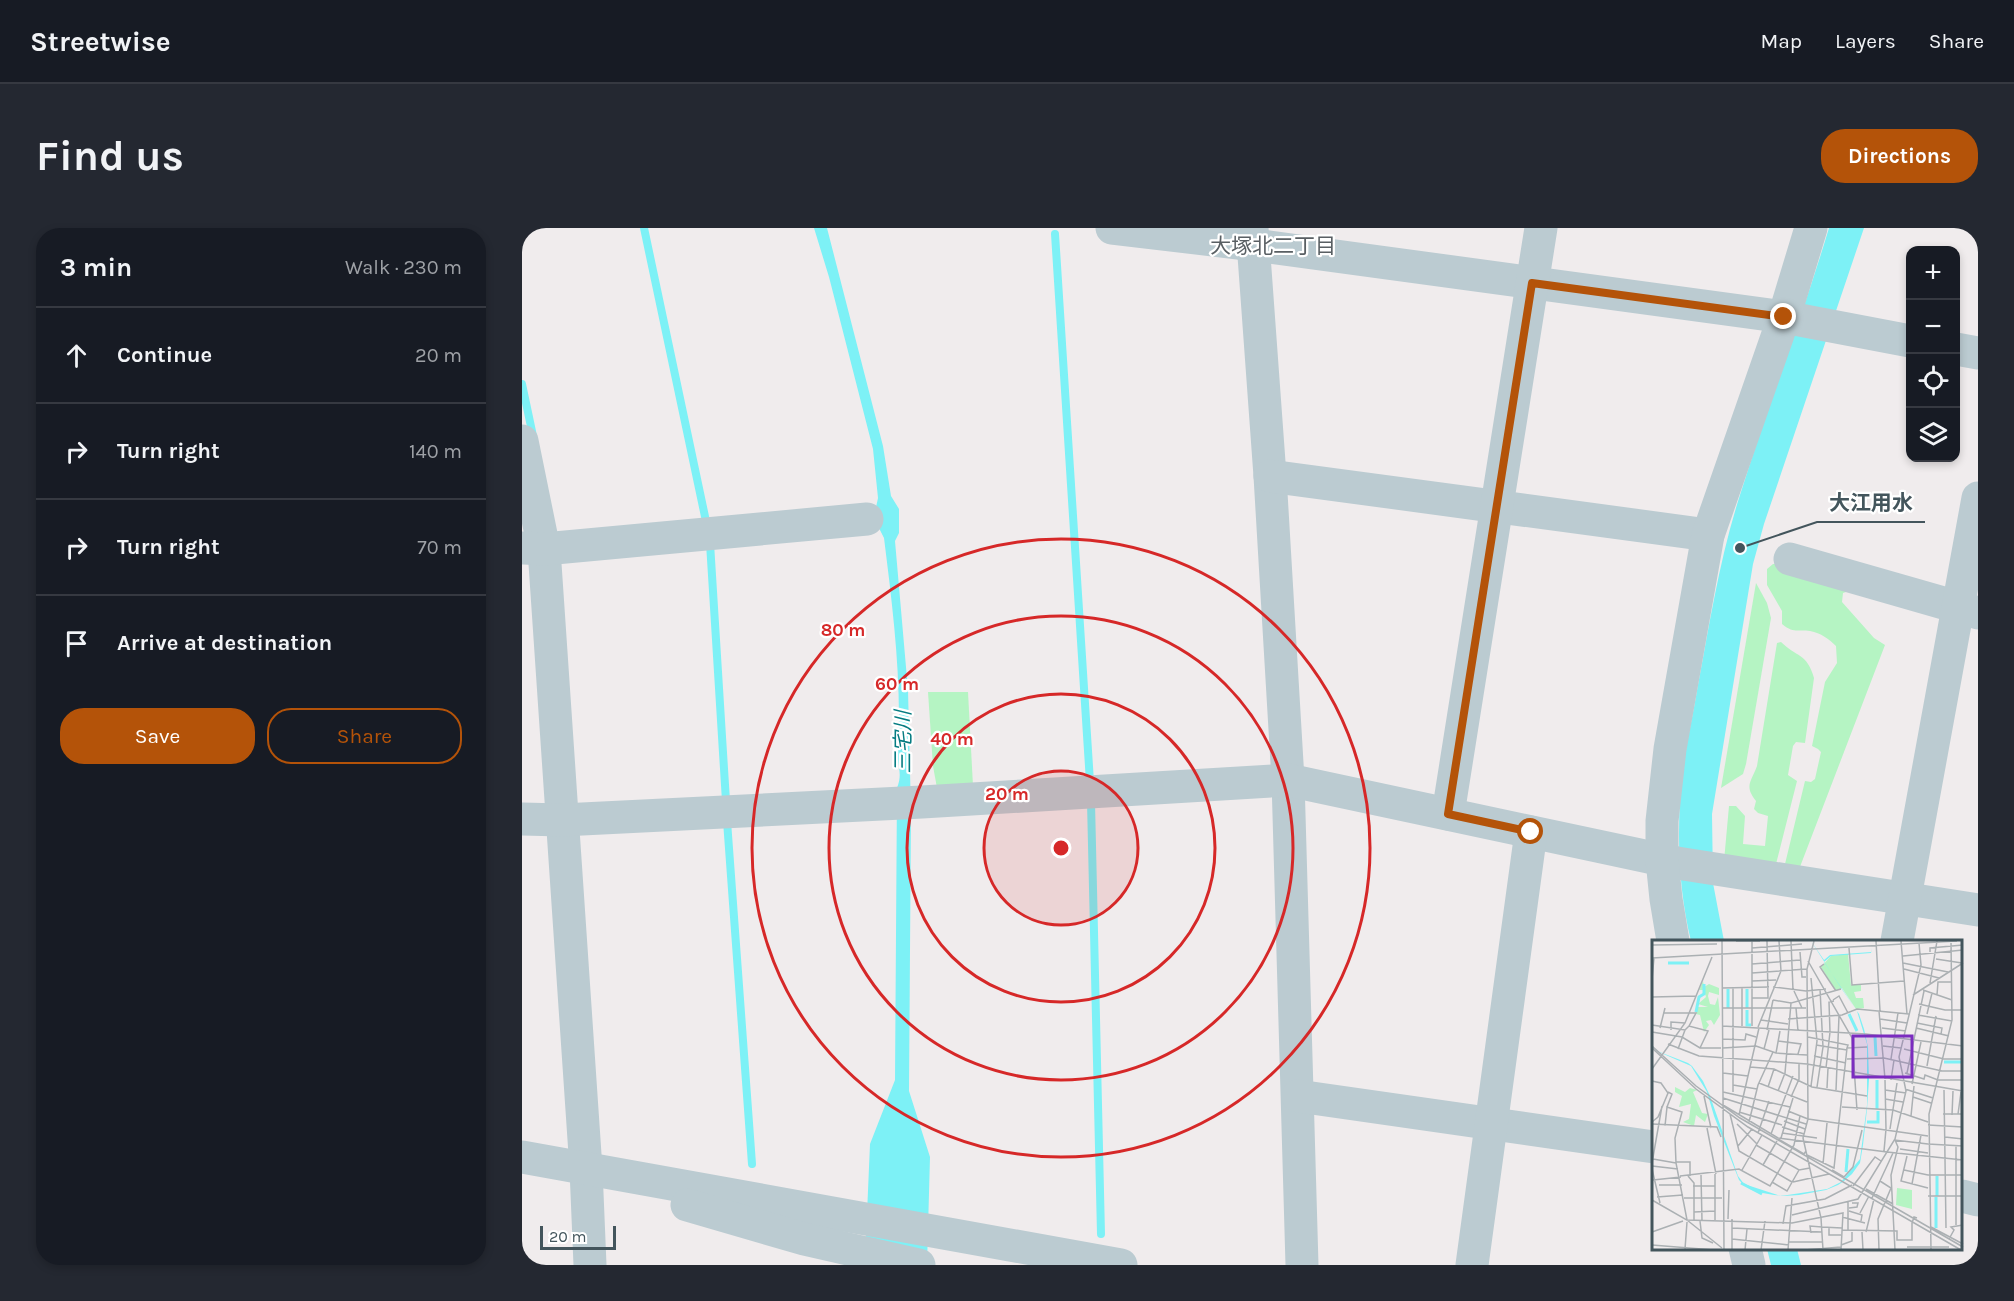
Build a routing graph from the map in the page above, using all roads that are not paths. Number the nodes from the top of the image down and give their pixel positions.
1 (1112, 228) edge
2 (1541, 228) edge
3 (1811, 228) edge
4 (1254, 237) edge
5 (1532, 283) junction
6 (1790, 319) junction
7 (1906, 340) edge
8 (1960, 350) edge
9 (1978, 353) edge
10 (522, 441) edge
11 (1270, 476) junction
12 (1978, 498) edge
13 (1497, 507) junction
14 (867, 519) dead end
15 (1708, 535) junction
16 (533, 548) edge
17 (1790, 559) dead end
18 (1968, 610) edge
19 (1288, 780) junction
20 (1448, 814) junction
21 (522, 819) edge
22 (562, 820) junction
23 (1531, 832) junction
24 (1670, 862) junction
25 (1906, 899) junction
26 (1978, 910) edge
27 (1673, 940) edge
28 (1897, 940) edge
29 (1298, 1096) junction
30 (1491, 1124) junction
31 (1652, 1147) edge
32 (522, 1157) edge
33 (586, 1169) junction
34 (1963, 1196) edge
35 (1978, 1200) edge
36 (1745, 1250) edge
37 (590, 1265) edge
38 (919, 1265) edge
39 (1121, 1265) edge
40 (1302, 1265) edge
41 (1472, 1265) edge
42 (1749, 1265) edge

1 - 4 street
2 - 5 street
3 - 6 street
4 - 5 street
4 - 11 street
5 - 6 street
5 - 13 street
6 - 7 street
6 - 15 street
8 - 9 street
10 - 16 street
11 - 13 street
11 - 19 street
12 - 18 street
13 - 15 street
13 - 20 street
14 - 16 street
15 - 24 street
16 - 22 street
17 - 18 street
18 - 25 street
19 - 20 street
19 - 22 street
19 - 29 street
20 - 23 street
21 - 22 street
22 - 33 street
23 - 24 street
23 - 30 street
24 - 25 street
24 - 27 street
25 - 26 street
25 - 28 street
29 - 30 street
29 - 40 street
30 - 31 street
30 - 41 street
32 - 33 street
33 - 37 street
33 - 38 street
33 - 39 street
34 - 35 street
36 - 42 street

